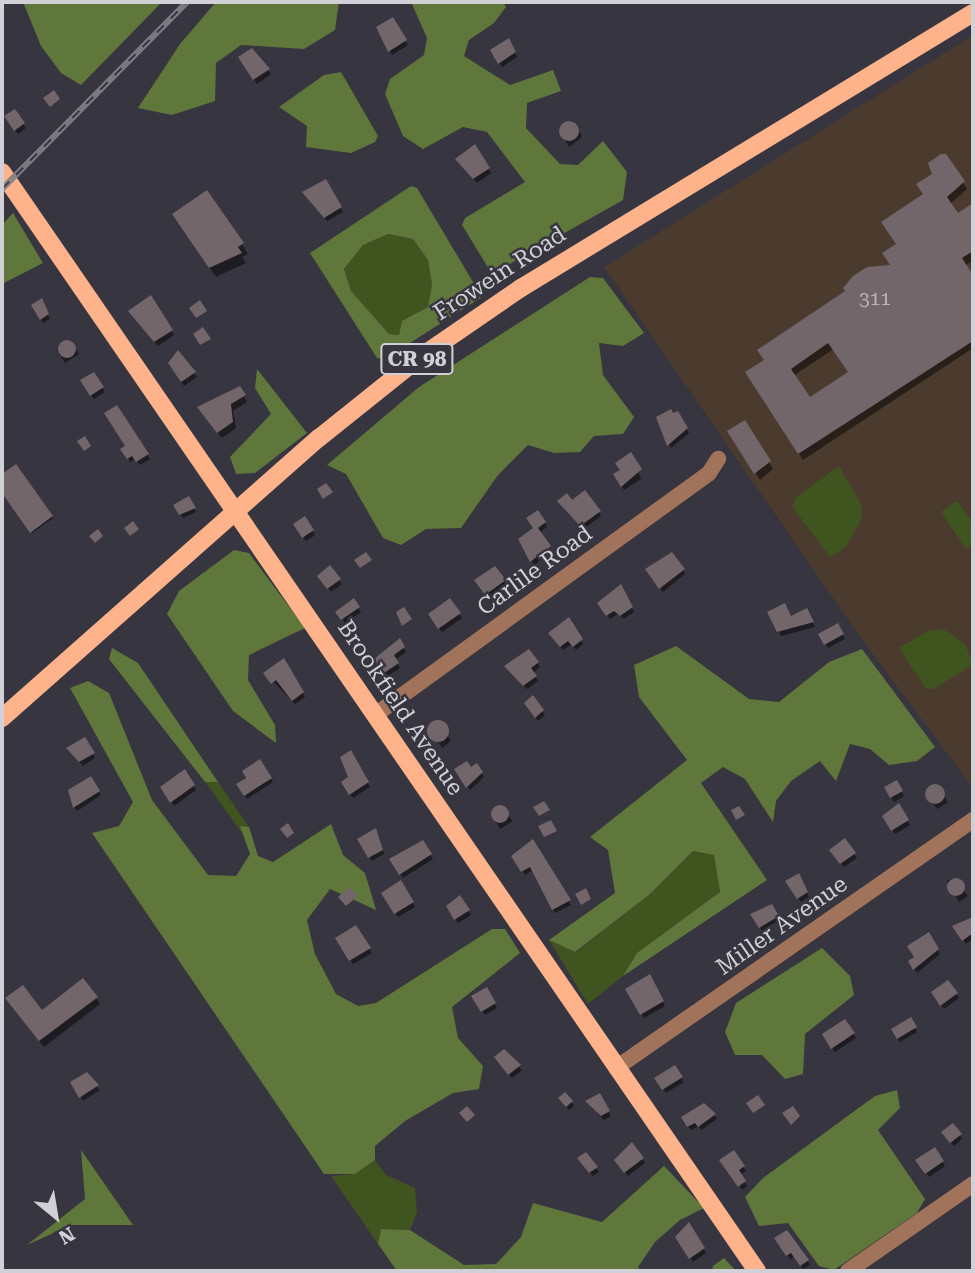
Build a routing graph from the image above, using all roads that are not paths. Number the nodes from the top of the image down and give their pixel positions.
1 (973, 13) edge
2 (2, 172) edge
3 (718, 459) dead end
4 (236, 512) junction
5 (375, 715) junction
6 (2, 718) edge
7 (973, 820) edge
8 (616, 1068) junction
9 (973, 1184) edge
10 (757, 1271) edge
11 (848, 1271) edge

1 - 4 main road, Frowein Road / CR 98
2 - 4 main road, Brookfield Avenue
3 - 5 street, Carlile Road
4 - 5 main road, Brookfield Avenue
4 - 6 main road, Frowein Road / CR 98
5 - 8 main road, Brookfield Avenue
7 - 8 street, Miller Avenue
8 - 10 main road, Brookfield Avenue
9 - 11 street

